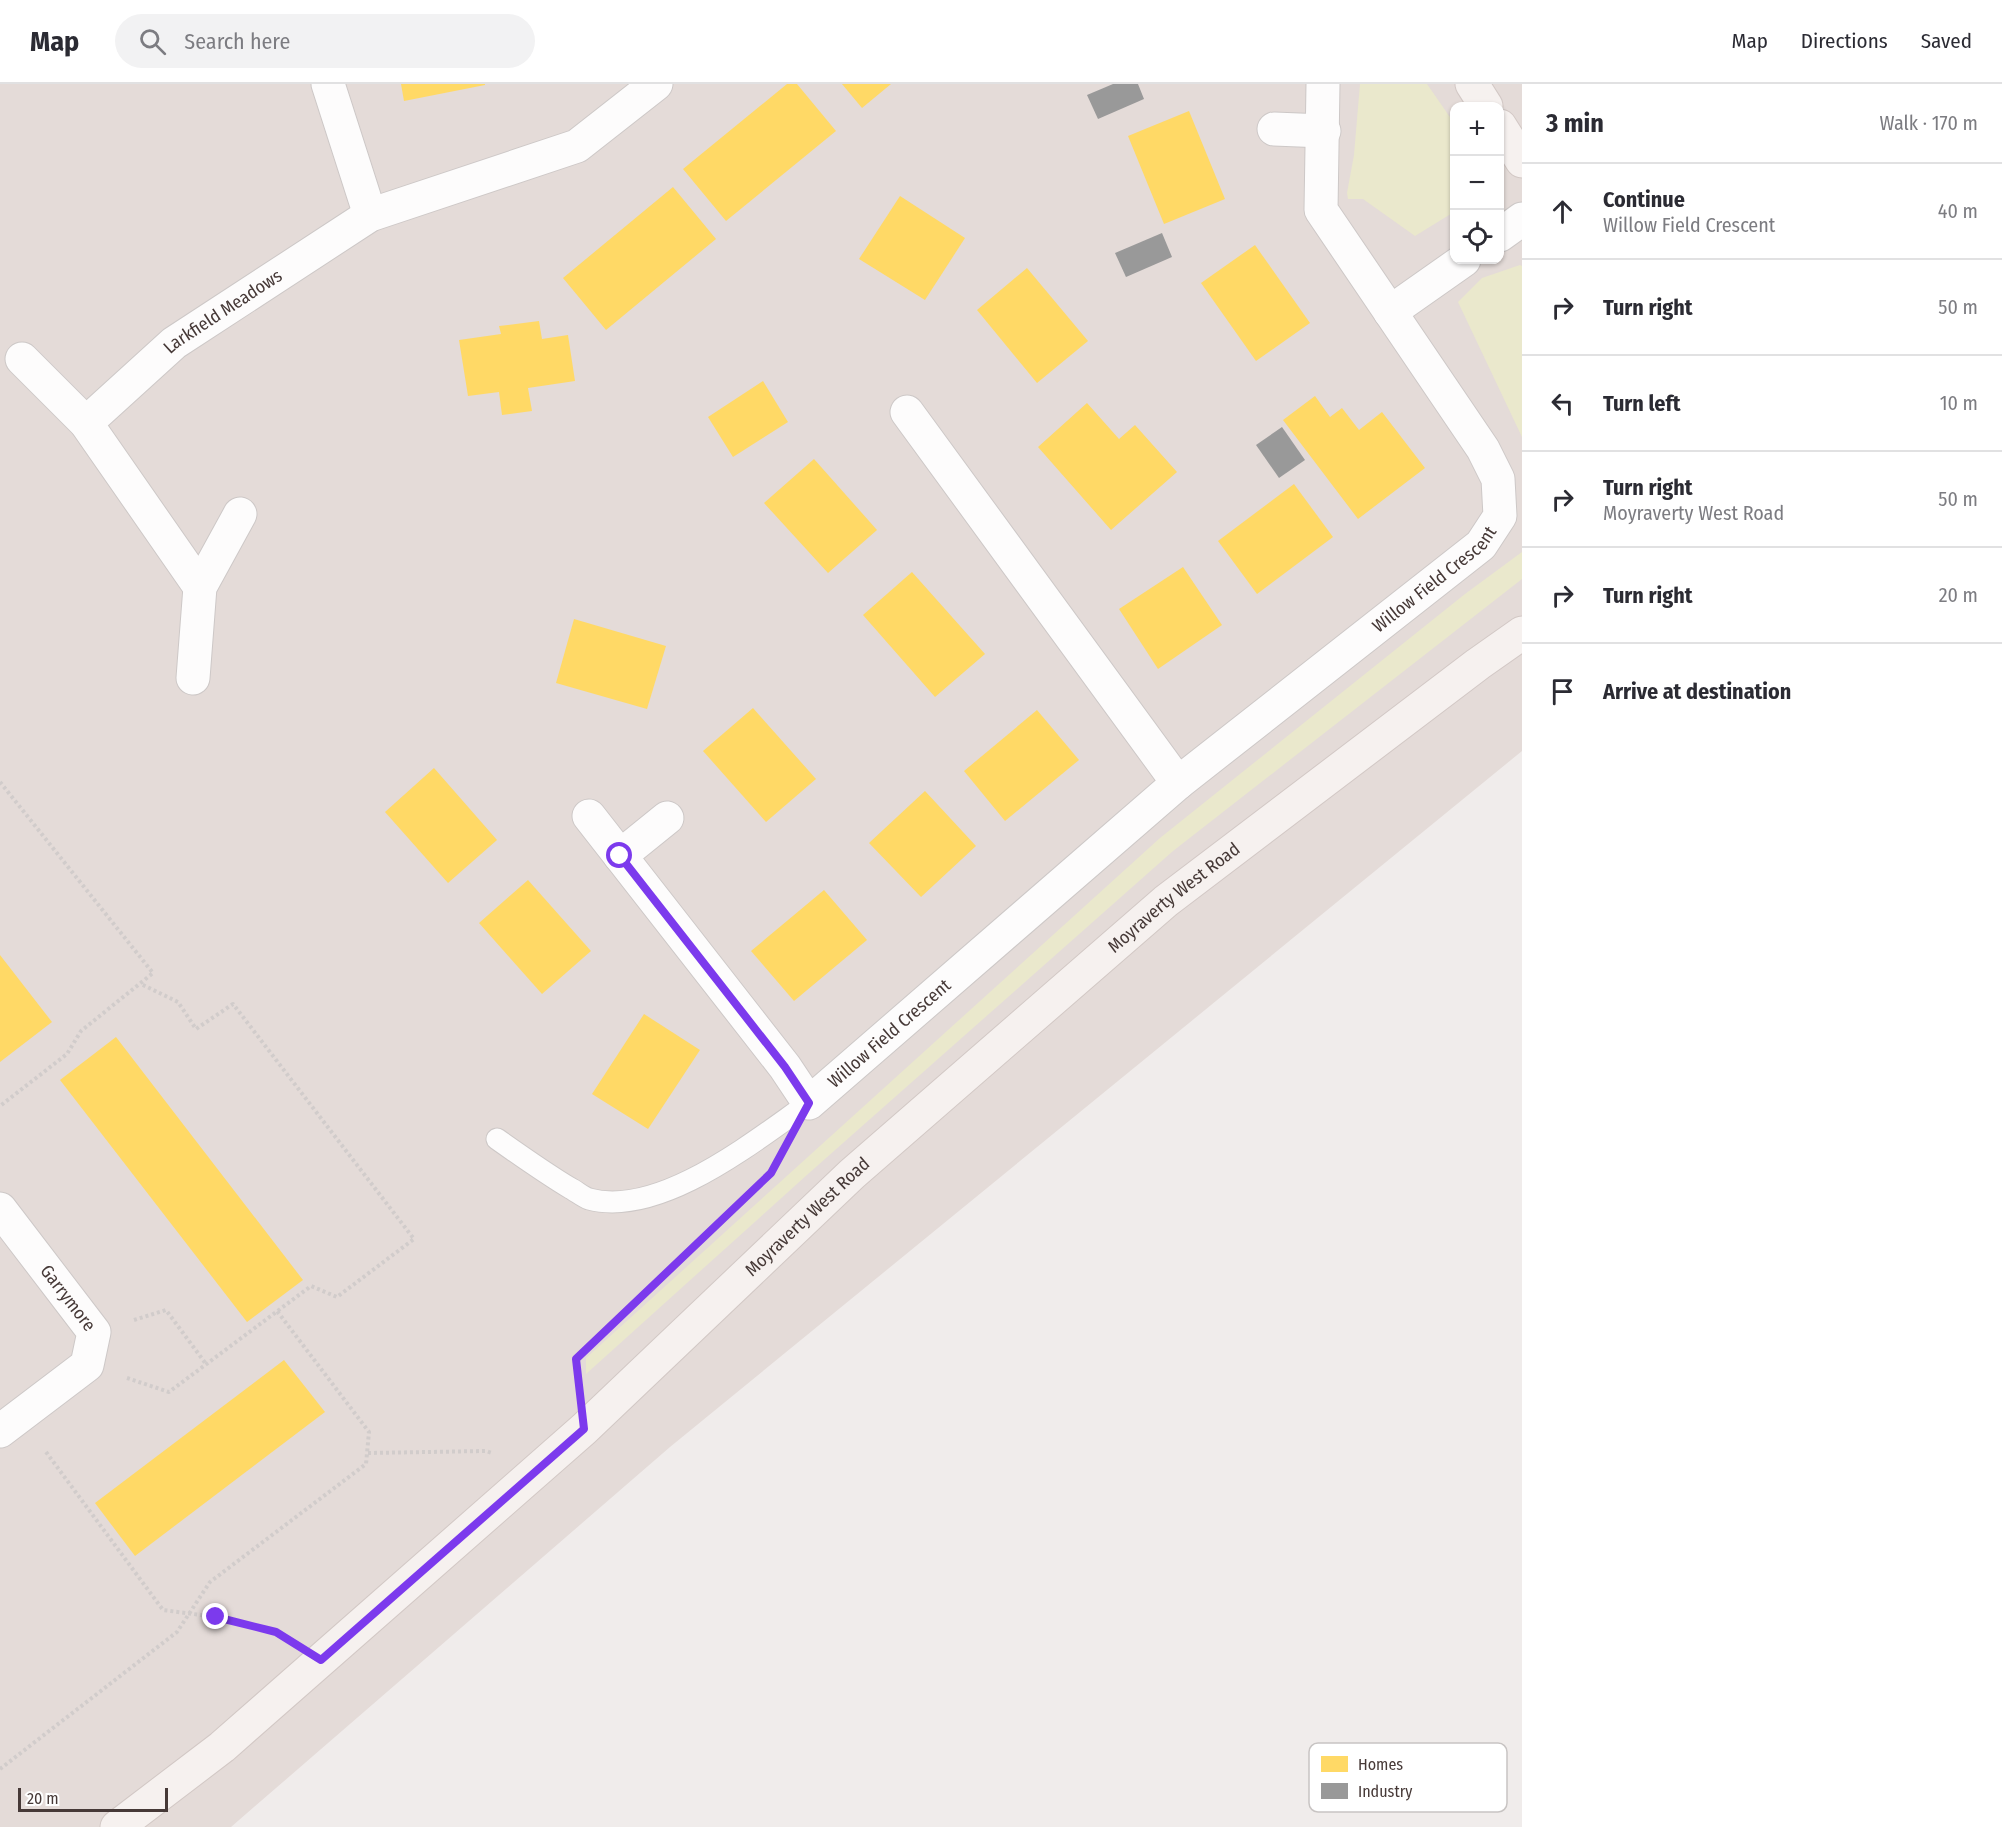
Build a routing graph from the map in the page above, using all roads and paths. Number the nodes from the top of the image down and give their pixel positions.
1 (328, 84) edge
2 (656, 84) edge
3 (1323, 84) edge
4 (1472, 84) edge
5 (1483, 102) edge
6 (1275, 129) dead end
7 (1324, 131) junction
8 (1504, 132) edge
9 (1522, 161) edge
10 (370, 215) junction
11 (1522, 219) edge
12 (1504, 232) edge
13 (1458, 264) edge
14 (1390, 312) junction
15 (22, 359) dead end
16 (907, 411) dead end
17 (86, 423) junction
18 (240, 514) dead end
19 (200, 587) junction
20 (1522, 633) edge
21 (193, 678) dead end
22 (0, 782) edge
23 (1178, 783) junction
24 (589, 816) dead end
25 (667, 818) dead end
26 (620, 856) junction
27 (141, 984) junction
28 (809, 1103) junction
29 (0, 1106) edge
30 (497, 1140) dead end
31 (763, 1181) dead end
32 (0, 1209) edge
33 (277, 1311) junction
34 (94, 1332) junction
35 (206, 1364) junction
36 (87, 1365) junction
37 (10, 1424) edge
38 (584, 1429) junction
39 (368, 1453) junction
40 (542, 1466) junction
41 (189, 1614) junction
42 (321, 1660) junction
43 (0, 1769) edge
44 (117, 1827) edge

1 - 10 street
2 - 10 street, Larkfield Meadows
3 - 7 street, Willow Field Crescent
4 - 5 street
6 - 7 street
7 - 14 street, Willow Field Crescent
8 - 9 street
10 - 17 street, Larkfield Meadows
11 - 12 street
13 - 14 street
14 - 23 street, Willow Field Crescent
15 - 17 street
16 - 23 street
17 - 19 street
18 - 19 street
19 - 21 street
20 - 38 street, Moyraverty West Road
22 - 27 path
23 - 28 street, Willow Field Crescent
24 - 26 street, Willow Field Crescent
25 - 26 street
26 - 28 street, Willow Field Crescent
27 - 29 path
27 - 33 path
28 - 30 lane
31 - 38 path
32 - 34 street, Garrymore
33 - 35 path
33 - 39 path
34 - 35 path
34 - 36 street, Garrymore
35 - 36 path
36 - 37 street
37 - 41 path
38 - 40 street, Moyraverty West Road
39 - 40 path
39 - 41 path
40 - 42 street, Moyraverty West Road
41 - 42 path
41 - 43 path
42 - 44 street, Moyraverty West Road

